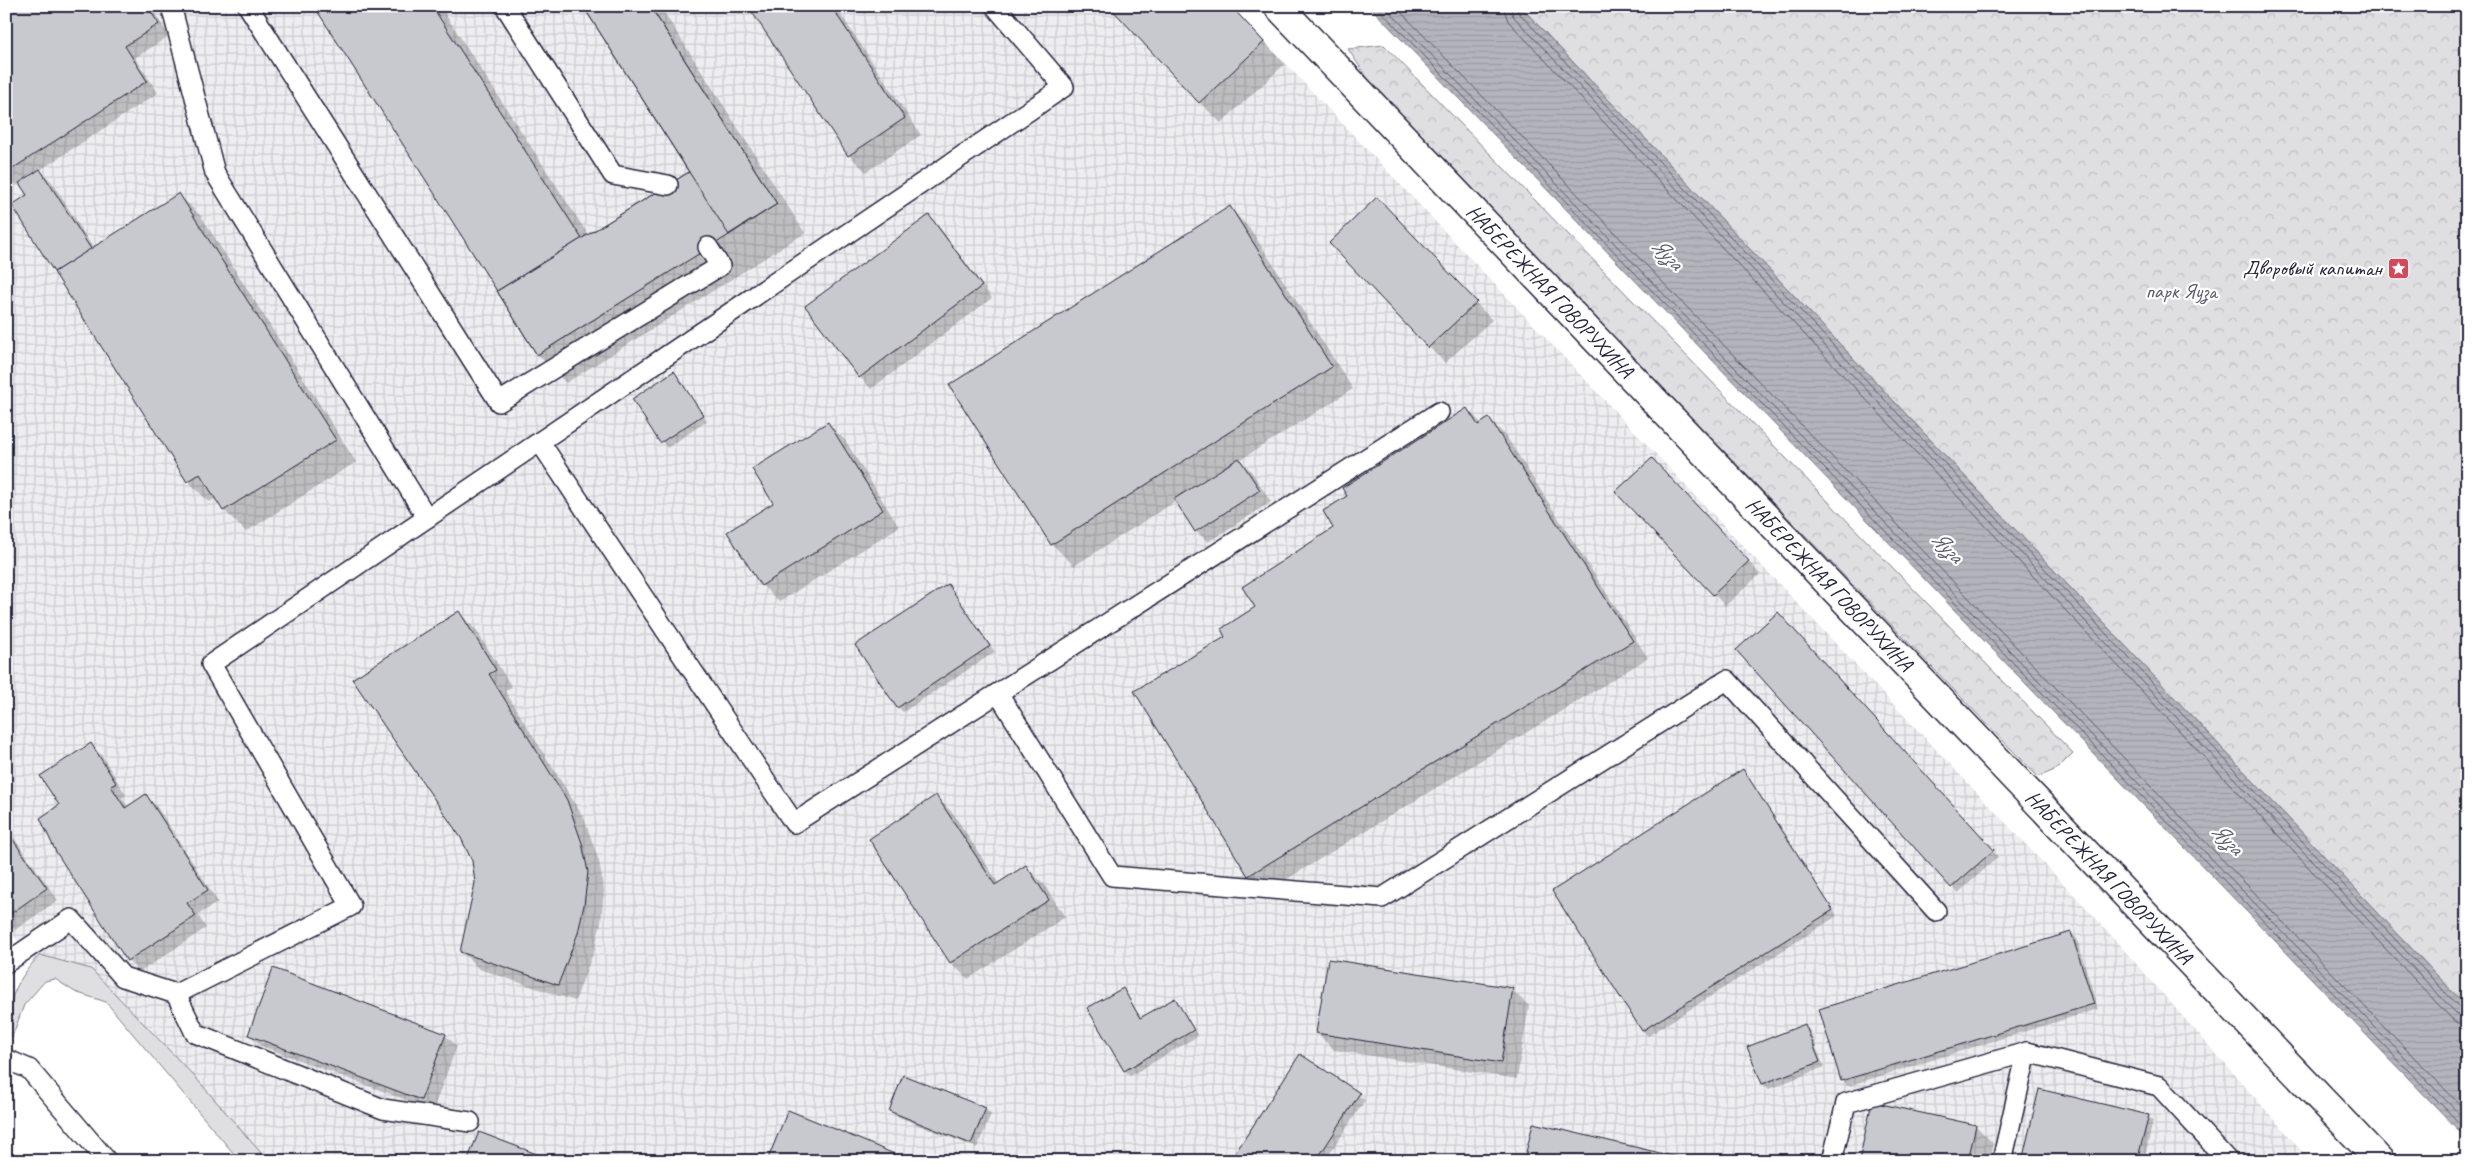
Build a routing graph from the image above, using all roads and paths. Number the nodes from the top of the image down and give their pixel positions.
1 (171, 6) edge
2 (248, 6) edge
3 (505, 6) edge
4 (994, 6) edge
5 (1278, 6) edge
6 (668, 185) dead end
7 (708, 247) dead end
8 (1439, 412) dead end
9 (540, 442) junction
10 (427, 518) junction
11 (998, 693) junction
12 (1936, 911) dead end
13 (6, 963) edge
14 (176, 994) junction
15 (2027, 1052) junction
16 (6, 1059) edge
17 (470, 1122) dead end
18 (107, 1161) edge
19 (1832, 1161) edge
20 (2002, 1161) edge
21 (2228, 1161) edge
22 (2380, 1161) edge

1 - 10 lane
2 - 7 lane
3 - 6 lane
4 - 9 lane
5 - 22 street, НАБЕРЕЖНАЯ ГОВОРУХИНА
8 - 11 lane
9 - 10 lane
9 - 11 lane
10 - 14 lane
11 - 12 lane
13 - 14 lane
14 - 17 lane
15 - 19 lane
15 - 20 lane
15 - 21 lane
16 - 18 lane

